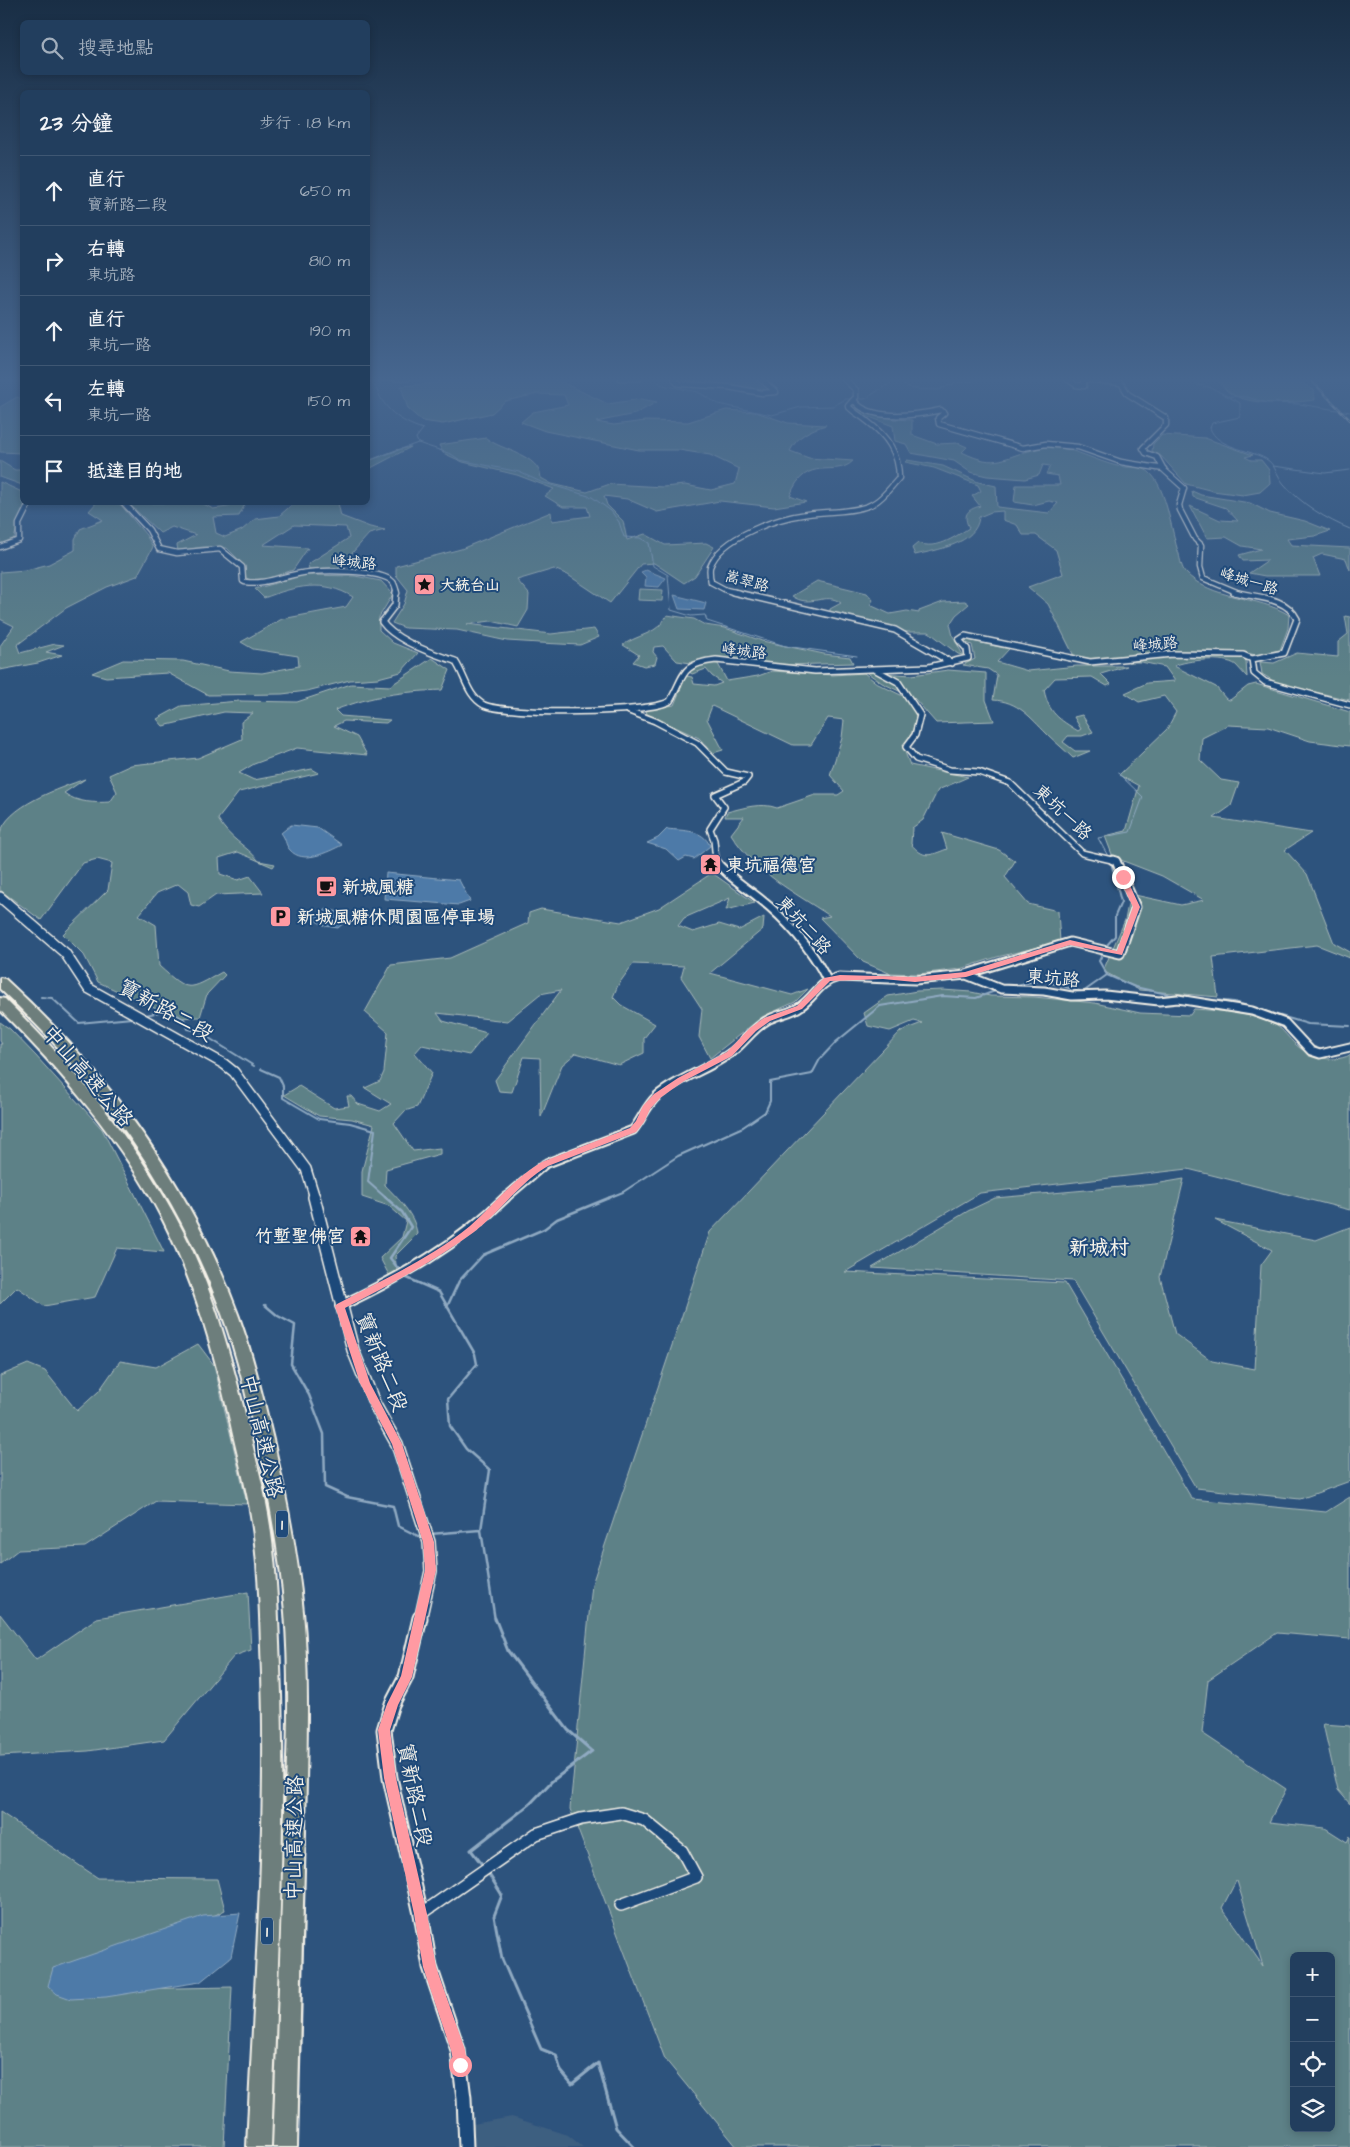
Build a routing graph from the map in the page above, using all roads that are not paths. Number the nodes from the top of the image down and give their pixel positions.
1 (897, 478) edge
2 (1173, 478) edge
3 (28, 505) edge
4 (127, 505) edge
5 (0, 547) edge
6 (1252, 659) junction
7 (952, 663) junction
8 (874, 669) junction
9 (1350, 706) edge
10 (604, 710) junction
11 (0, 897) edge
12 (966, 974) junction
13 (827, 980) junction
14 (0, 982) edge
15 (0, 1002) edge
16 (1350, 1047) edge
17 (340, 1306) junction
18 (621, 1905) dead end
19 (421, 1914) junction
20 (259, 2147) edge
21 (285, 2147) edge
22 (466, 2147) edge

1 - 7 street, 嵩翠路
2 - 6 street, 峰城一路
3 - 5 street
4 - 10 street, 峰城路
6 - 7 street, 峰城路
6 - 9 street
7 - 8 street, 峰城路
8 - 10 street, 峰城路
8 - 12 street, 東坑一路
10 - 13 street, 東坑二路
11 - 17 street, 寶新路二段
12 - 13 street
12 - 16 street, 東坑路
13 - 17 street
14 - 21 highway, 中山高速公路 / 1
15 - 20 highway, 中山高速公路 / 1
17 - 19 street, 寶新路二段
18 - 19 street
19 - 22 street, 寶新路二段

